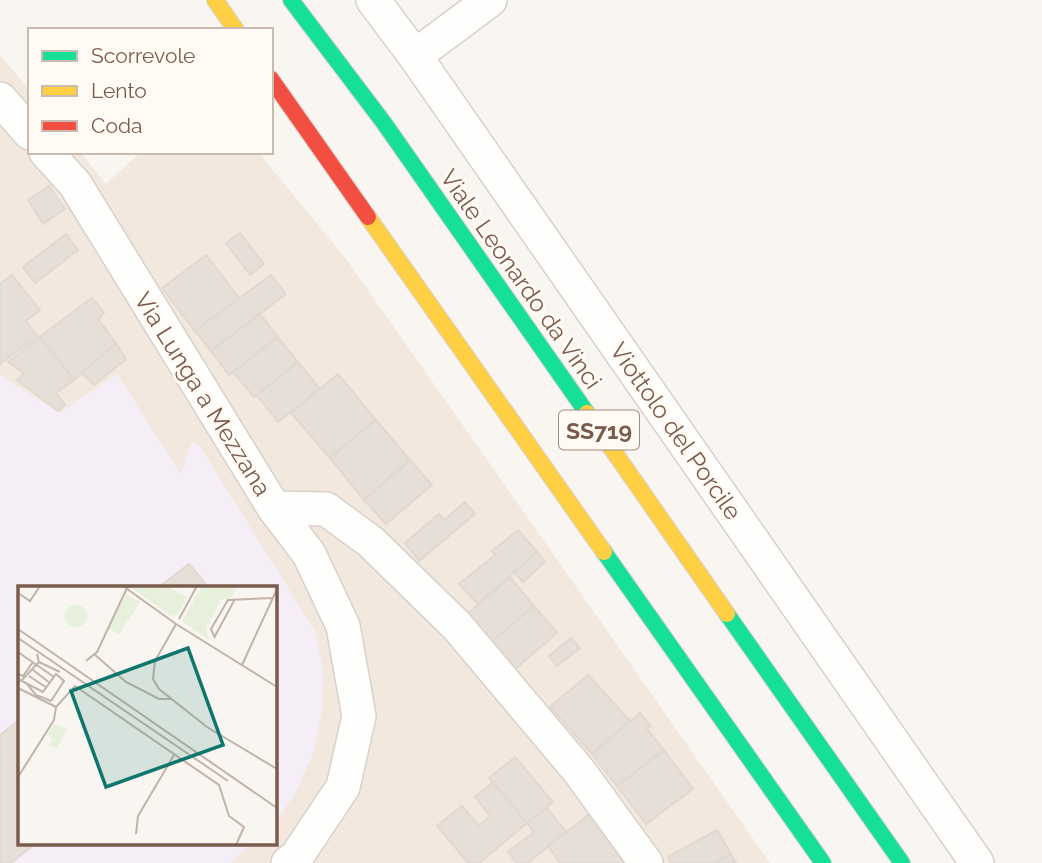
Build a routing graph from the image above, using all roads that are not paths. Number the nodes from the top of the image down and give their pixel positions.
1 (215, 0) edge
2 (291, 0) edge
3 (373, 0) edge
4 (490, 0) edge
5 (235, 28) edge
6 (415, 56) junction
7 (273, 82) edge
8 (0, 99) edge
9 (28, 131) edge
10 (48, 154) edge
11 (274, 508) junction
12 (288, 863) edge
13 (646, 863) edge
14 (823, 863) edge
15 (902, 863) edge
16 (977, 863) edge

1 - 5 highway
2 - 15 highway, Viale Leonardo da Vinci / SS719
3 - 6 street, Viottolo del Porcile
4 - 6 street
6 - 16 street, Viottolo del Porcile
7 - 14 highway, SS719
8 - 9 street
10 - 11 street, Via Lunga a Mezzana
11 - 12 street
11 - 13 street, Via Lunga a Mezzana

